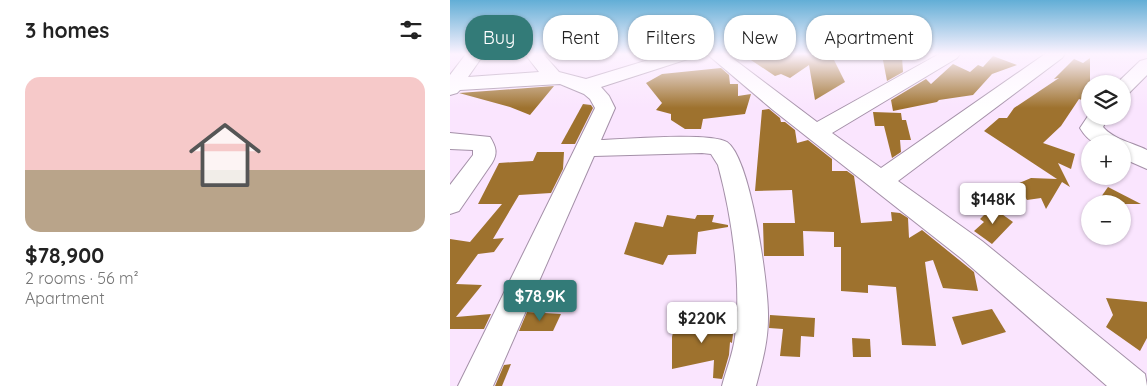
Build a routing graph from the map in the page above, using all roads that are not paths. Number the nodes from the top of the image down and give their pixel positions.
1 (462, 72) edge
2 (549, 72) edge
3 (631, 72) edge
4 (739, 72) edge
5 (918, 72) edge
6 (1031, 72) edge
7 (553, 77) junction
8 (452, 86) edge
9 (585, 86) junction
10 (1131, 89) edge
11 (1147, 95) edge
12 (1093, 125) edge
13 (816, 132) junction
14 (1097, 135) edge
15 (450, 141) edge
16 (587, 148) junction
17 (1131, 152) edge
18 (1147, 160) edge
19 (880, 181) junction
20 (450, 204) edge
21 (475, 386) edge
22 (739, 386) edge
23 (1133, 386) edge

1 - 8 street
2 - 7 street
3 - 9 street
4 - 13 street
5 - 13 street
6 - 19 street
7 - 8 street
7 - 9 street
9 - 16 street
10 - 11 street
12 - 14 street
13 - 19 street
15 - 20 street
16 - 21 street
16 - 22 street
17 - 18 street
19 - 23 street

